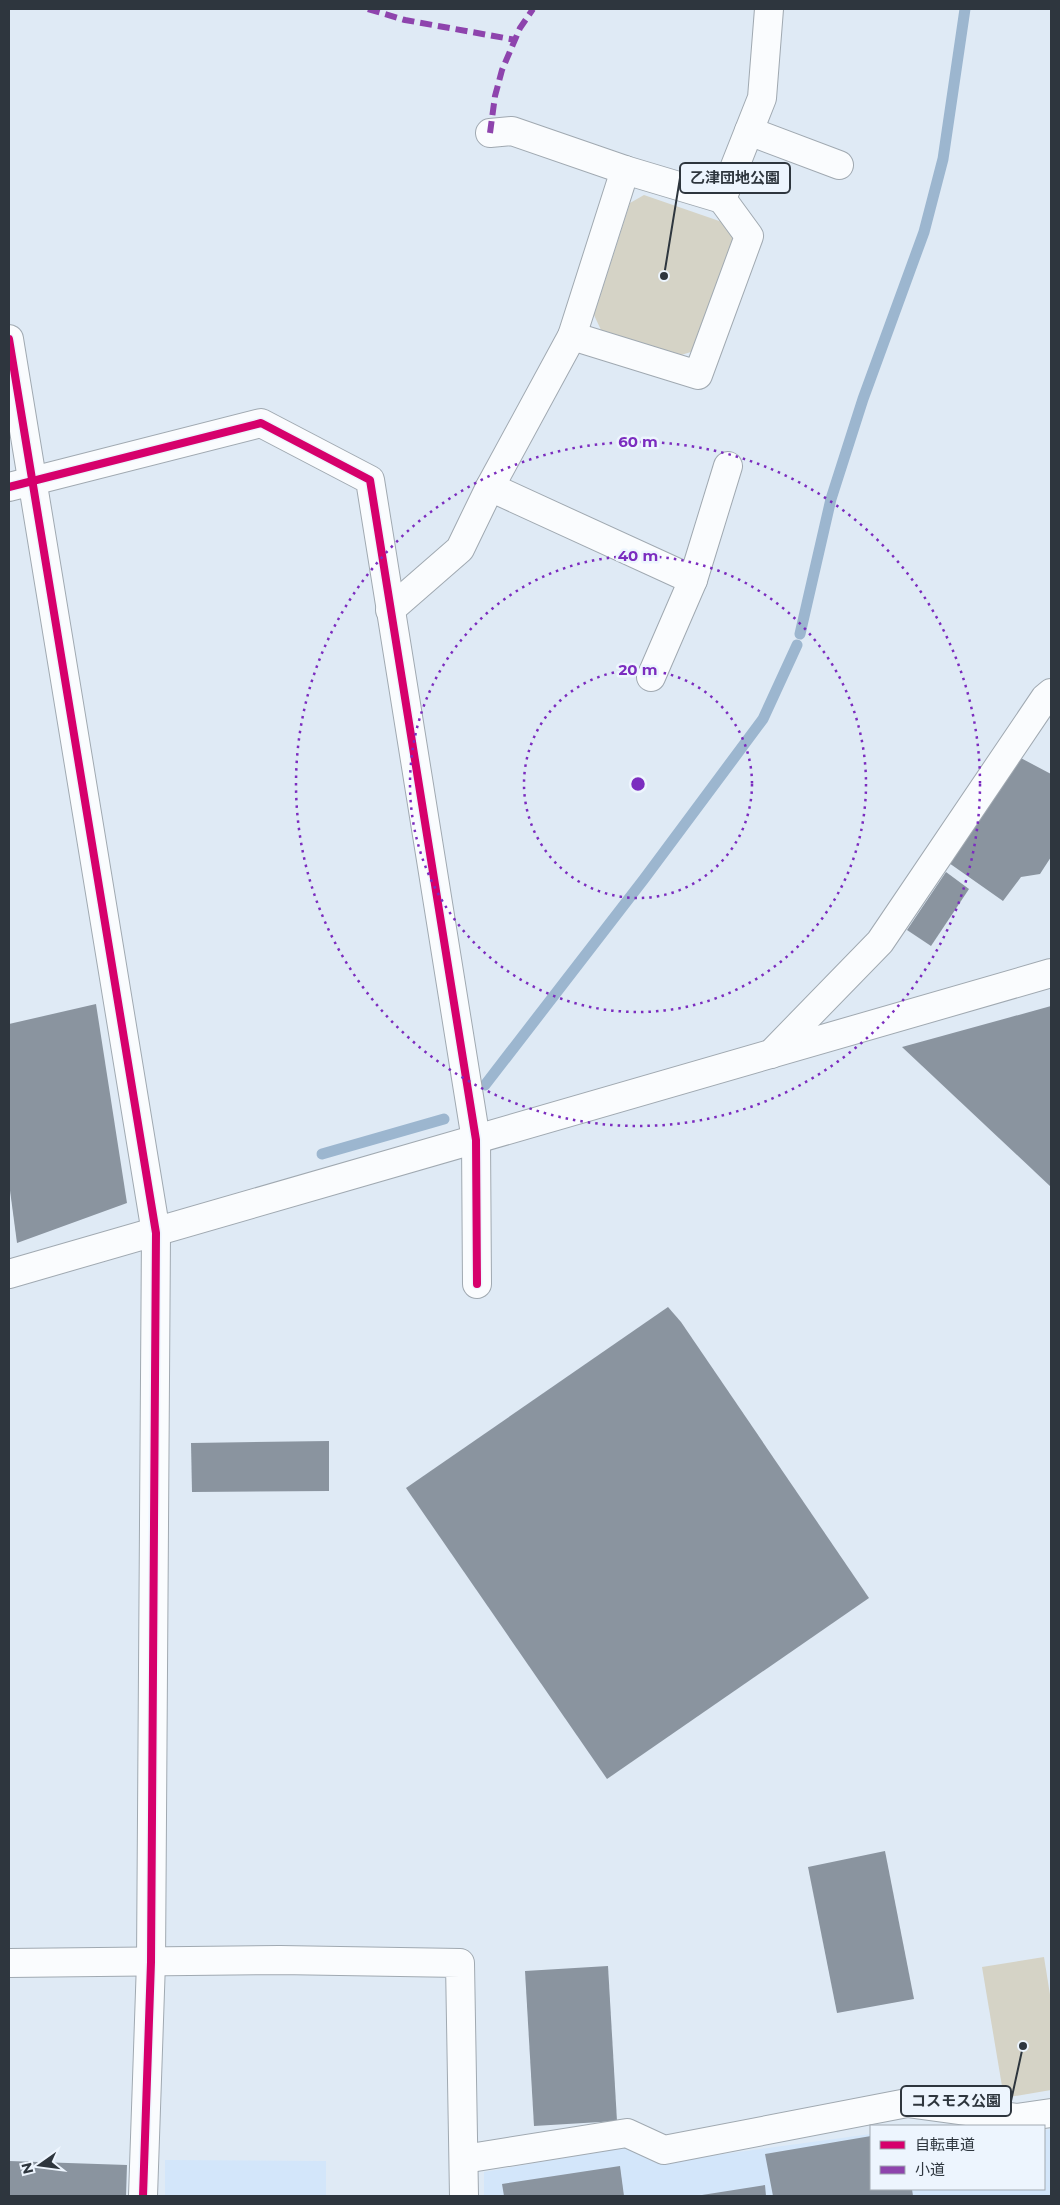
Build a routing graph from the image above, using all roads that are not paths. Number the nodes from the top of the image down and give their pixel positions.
1 (769, 9) edge
2 (749, 131) junction
3 (490, 133) dead end
4 (839, 165) dead end
5 (625, 170) junction
6 (722, 199) junction
7 (572, 336) junction
8 (9, 339) edge
9 (728, 466) dead end
10 (20, 484) edge
11 (490, 487) junction
12 (693, 580) junction
13 (390, 610) junction
14 (651, 677) dead end
15 (1051, 693) edge
16 (1051, 974) edge
17 (770, 1055) junction
18 (476, 1140) junction
19 (156, 1233) junction
20 (9, 1274) edge
21 (477, 1284) dead end
22 (151, 1962) junction
23 (9, 1963) edge
24 (1051, 2113) edge
25 (464, 2159) junction
26 (144, 2196) edge
27 (464, 2196) edge

1 - 2 street
2 - 4 street
2 - 6 street
3 - 5 street
5 - 6 street
5 - 7 street
6 - 7 street
7 - 11 street
8 - 10 street
9 - 12 street
10 - 13 street
10 - 19 street
11 - 12 street
11 - 13 street
12 - 14 street
13 - 18 street
15 - 17 street
16 - 17 street
17 - 18 street
18 - 19 street
18 - 21 street
19 - 20 street
19 - 22 street
22 - 23 street
22 - 25 street
22 - 26 street
24 - 25 street
25 - 27 street

